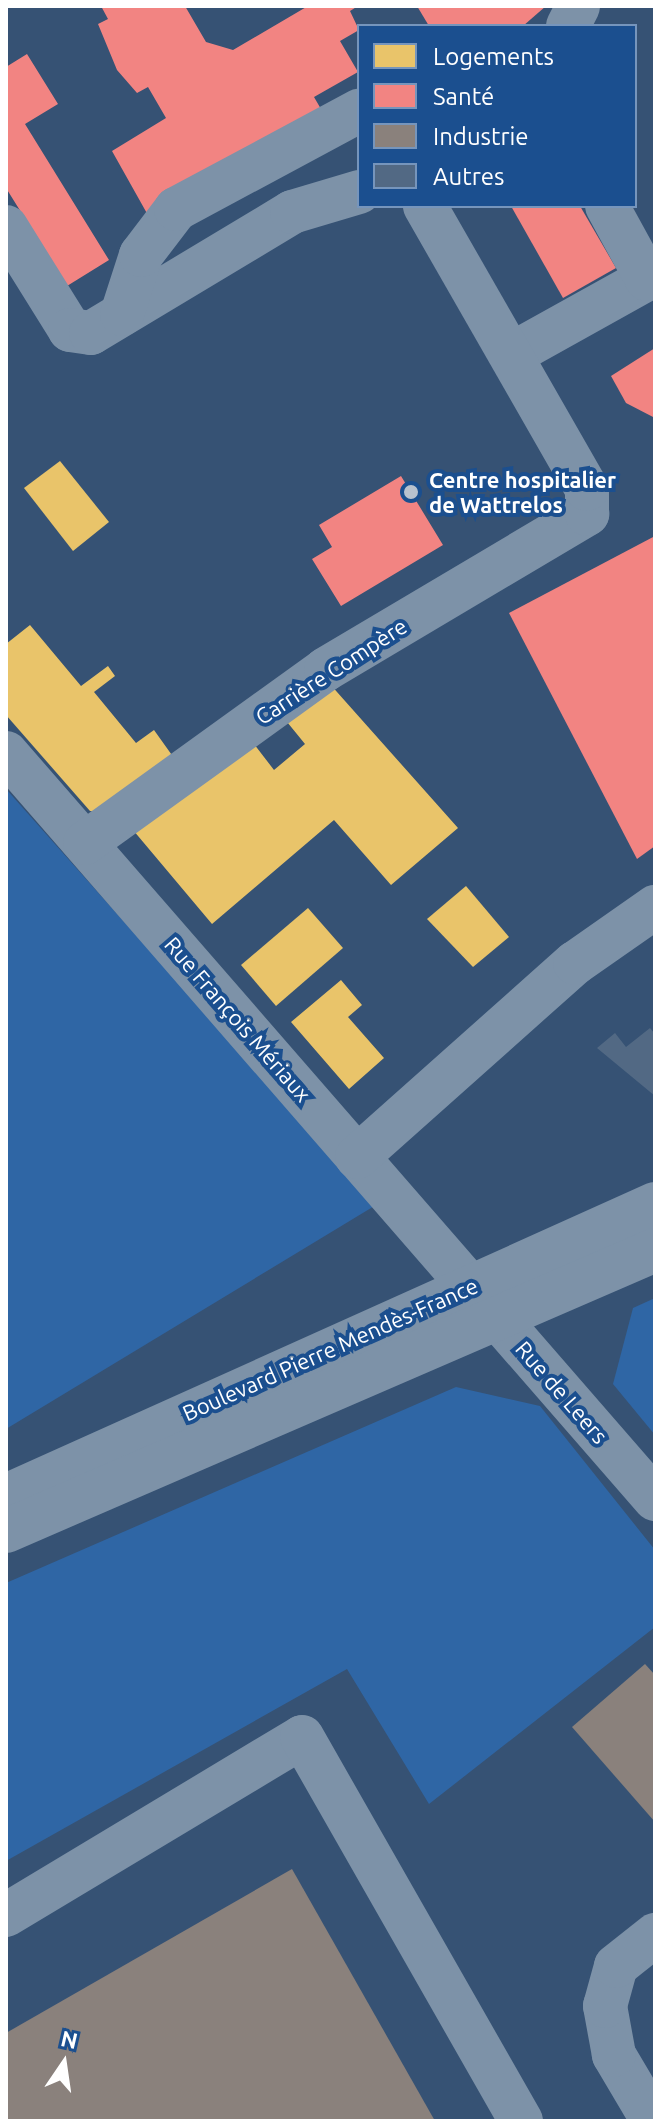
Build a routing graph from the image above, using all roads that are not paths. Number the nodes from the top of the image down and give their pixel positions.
1 (578, 6) edge
2 (569, 24) edge
3 (357, 112) edge
4 (357, 193) edge
5 (426, 208) edge
6 (608, 208) edge
7 (6, 227) edge
8 (122, 314) junction
9 (512, 354) junction
10 (6, 753) edge
11 (85, 843) junction
12 (655, 907) edge
13 (357, 1157) junction
14 (655, 1204) edge
15 (655, 1250) edge
16 (468, 1286) junction
17 (498, 1319) junction
18 (6, 1496) edge
19 (655, 1499) edge
20 (6, 1531) edge
21 (6, 1915) edge
22 (655, 1935) edge
23 (521, 2121) edge
24 (653, 2121) edge

1 - 2 street
3 - 8 street
4 - 8 street
5 - 9 street
6 - 9 street
7 - 8 street
9 - 11 street, Carrière Compère
10 - 11 street, Rue François Mériaux
11 - 13 street, Rue François Mériaux
12 - 13 street
13 - 16 street, Rue François Mériaux
14 - 16 street, Boulevard Pierre Mendès-France
15 - 17 street, Boulevard Pierre Mendès-France
16 - 17 street, Rue de Leers
16 - 18 street, Boulevard Pierre Mendès-France
17 - 19 street, Rue de Leers
17 - 20 street, Boulevard Pierre Mendès-France
21 - 23 street
22 - 24 street

